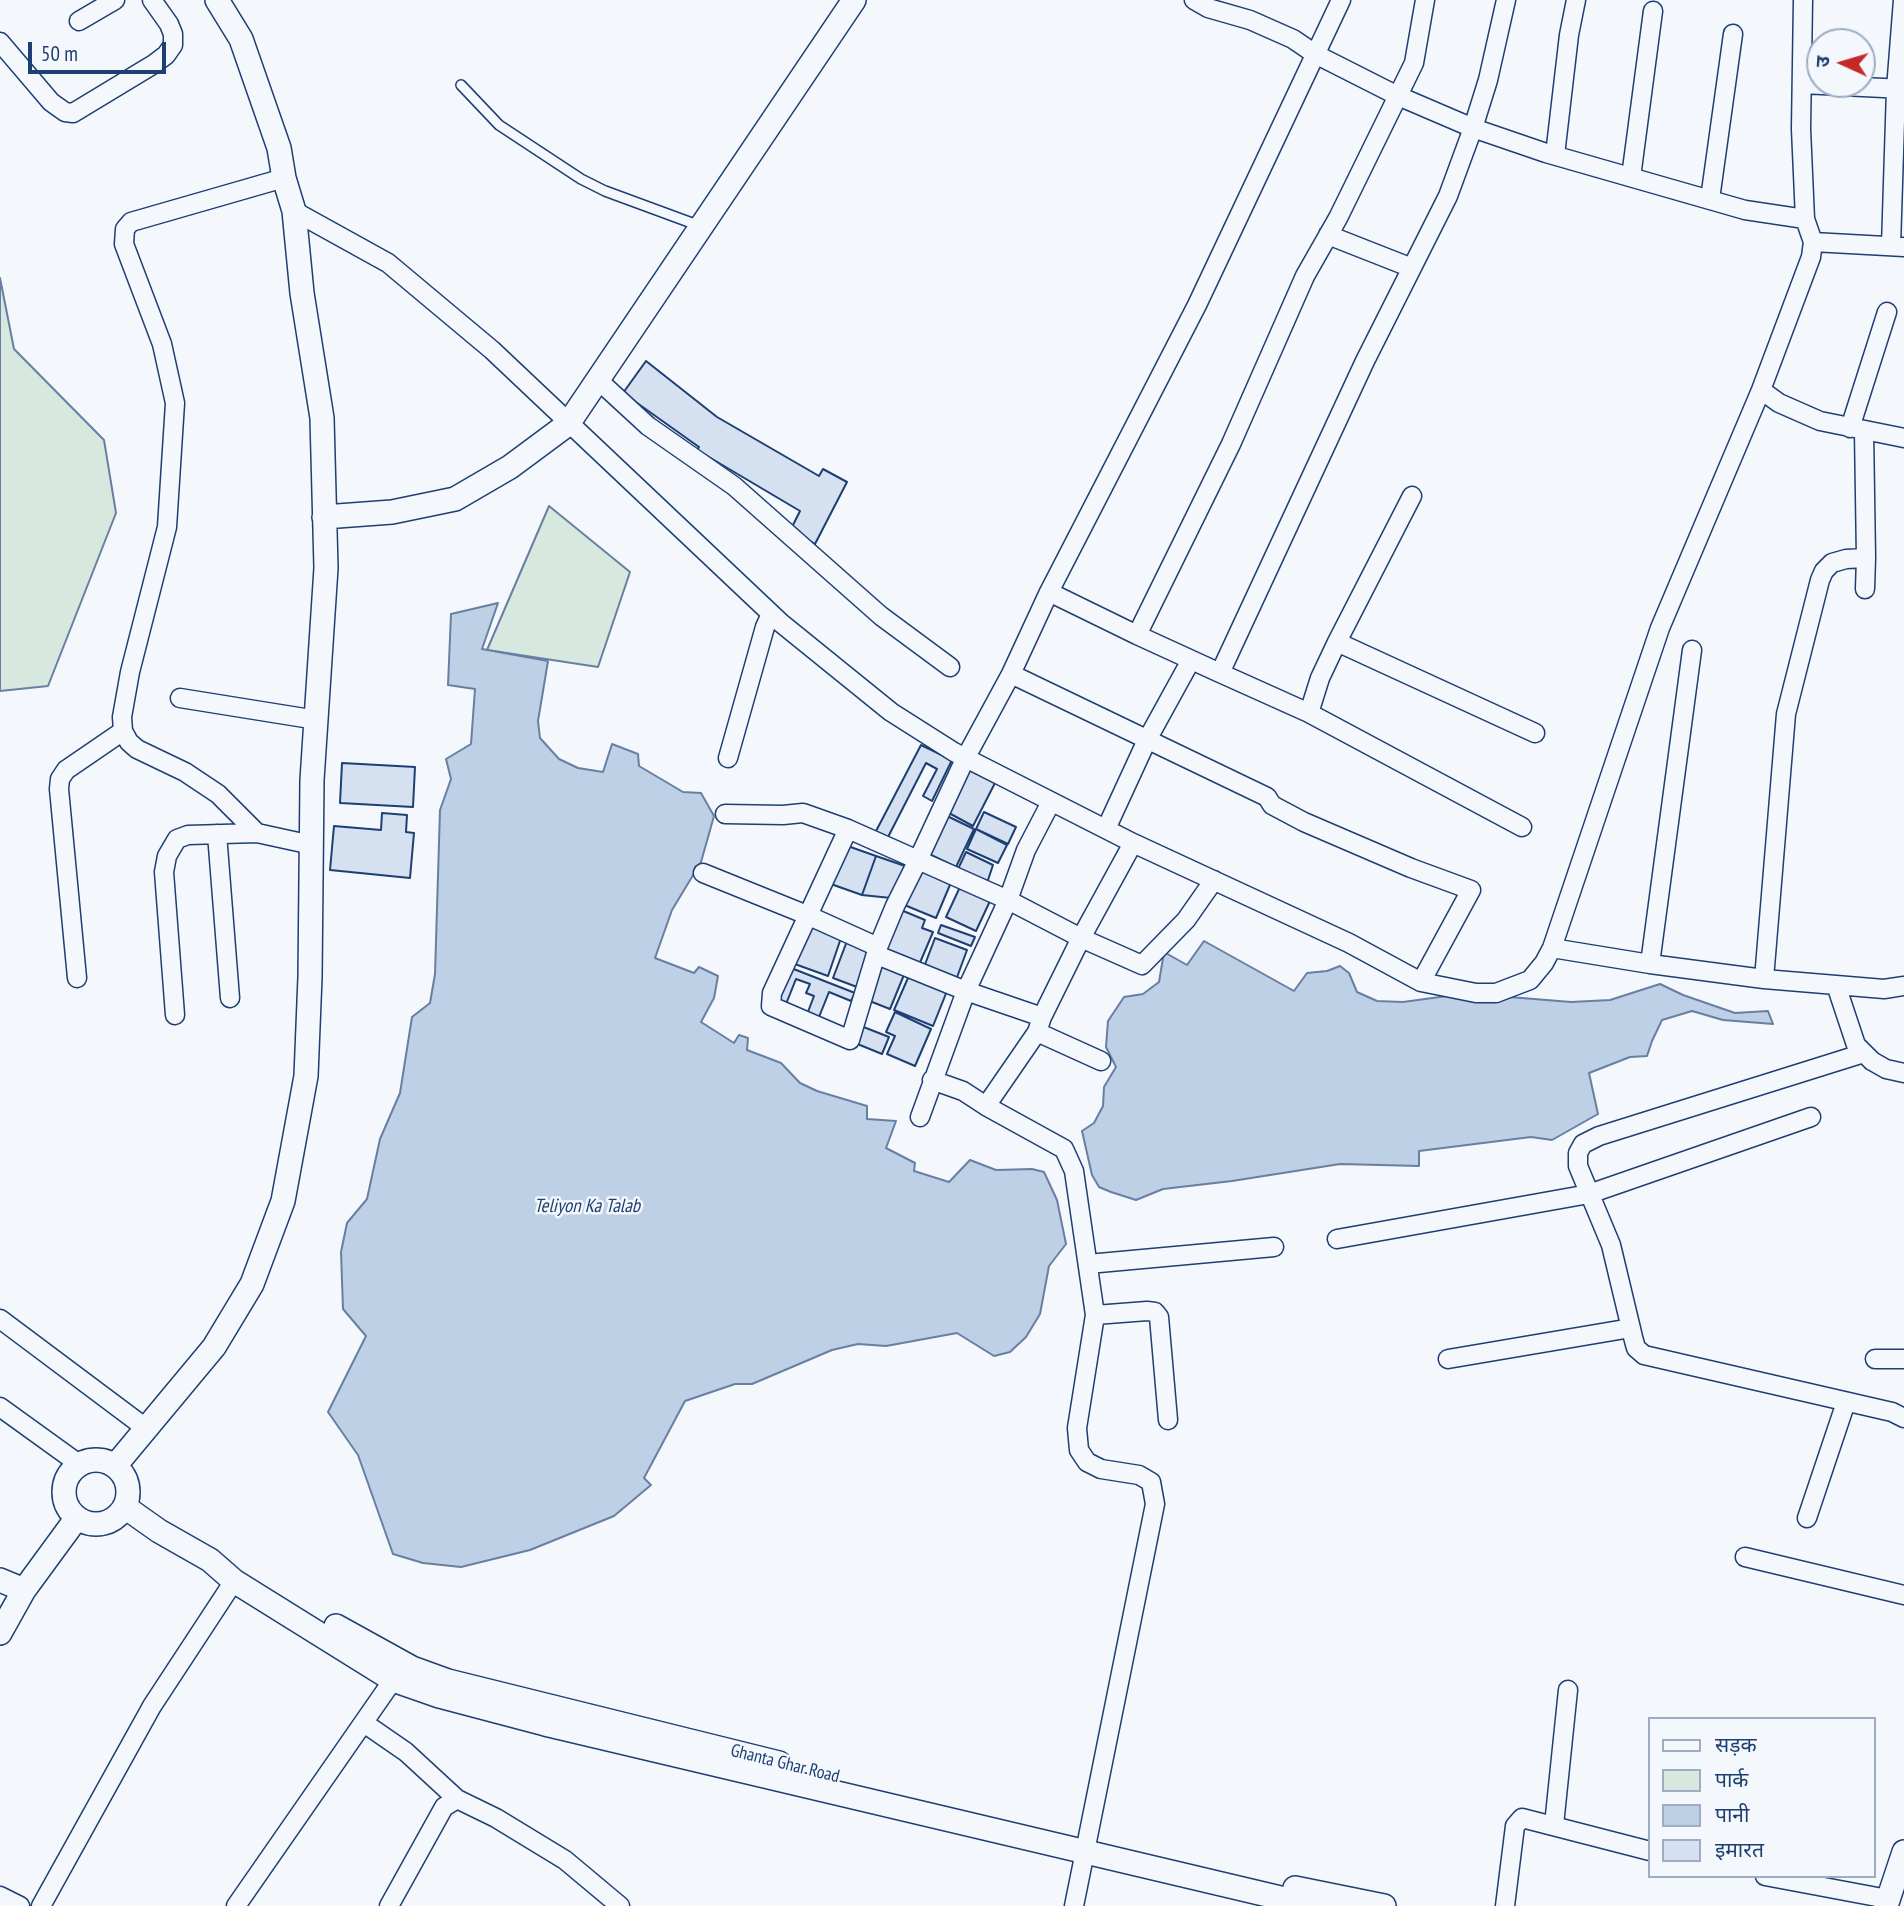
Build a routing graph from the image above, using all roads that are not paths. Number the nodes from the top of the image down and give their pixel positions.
1 (115, 0) edge
2 (152, 0) edge
3 (217, 0) edge
4 (854, 0) edge
5 (1194, 0) edge
6 (1341, 0) edge
7 (1425, 0) edge
8 (1506, 0) edge
9 (1576, 0) edge
10 (1803, 0) edge
11 (1903, 0) edge
12 (1653, 11) dead end
13 (79, 21) dead end
14 (1733, 34) dead end
15 (0, 42) edge
16 (1315, 54) junction
17 (1802, 84) junction
18 (461, 85) dead end
19 (1900, 89) edge
20 (1396, 95) junction
21 (1473, 128) junction
22 (1555, 155) junction
23 (1631, 177) junction
24 (284, 178) junction
25 (1710, 199) junction
26 (294, 211) junction
27 (1805, 219) junction
28 (701, 226) junction
29 (1328, 235) junction
30 (1813, 242) junction
31 (1897, 246) edge
32 (1412, 268) junction
33 (1887, 312) dead end
34 (598, 380) junction
35 (1761, 390) junction
36 (568, 424) junction
37 (1857, 430) junction
38 (1904, 438) edge
39 (1412, 496) dead end
40 (324, 517) junction
41 (1866, 558) junction
42 (1864, 589) dead end
43 (1049, 592) junction
44 (771, 614) junction
45 (1137, 635) junction
46 (1337, 642) junction
47 (1692, 650) dead end
48 (1191, 660) junction
49 (950, 667) dead end
50 (1220, 673) junction
51 (1011, 674) junction
52 (180, 698) dead end
53 (1309, 713) junction
54 (317, 720) junction
55 (123, 731) junction
56 (1535, 733) dead end
57 (1147, 740) junction
58 (966, 757) junction
59 (728, 758) dead end
60 (1051, 802) junction
61 (725, 814) dead end
62 (1522, 827) dead end
63 (848, 829) junction
64 (1106, 829) junction
65 (257, 833) junction
66 (217, 834) junction
67 (1133, 843) junction
68 (312, 845) junction
69 (918, 860) junction
70 (703, 873) dead end
71 (1214, 880) junction
72 (1009, 900) junction
73 (807, 915) junction
74 (1081, 938) junction
75 (1552, 948) junction
76 (878, 951) junction
77 (1650, 964) junction
78 (77, 978) dead end
79 (1765, 979) junction
80 (1421, 982) junction
81 (1904, 986) edge
82 (966, 991) junction
83 (230, 998) dead end
84 (1840, 999) junction
85 (175, 1015) dead end
86 (1040, 1025) junction
87 (1864, 1053) junction
88 (1101, 1061) dead end
89 (1904, 1073) edge
90 (932, 1080) junction
91 (986, 1106) junction
92 (920, 1117) dead end
93 (1811, 1117) dead end
94 (1589, 1194) junction
95 (1337, 1239) dead end
96 (1274, 1247) dead end
97 (1088, 1264) junction
98 (1095, 1315) junction
99 (0, 1319) edge
100 (1631, 1328) junction
101 (1448, 1359) dead end
102 (1875, 1359) dead end
103 (1904, 1359) edge
104 (1846, 1402) junction
105 (0, 1407) edge
106 (1904, 1418) edge
107 (1168, 1420) dead end
108 (147, 1429) junction
109 (79, 1464) junction
110 (115, 1466) junction
111 (125, 1507) junction
112 (76, 1518) junction
113 (1807, 1518) dead end
114 (1745, 1557) dead end
115 (210, 1560) junction
116 (0, 1580) edge
117 (234, 1581) junction
118 (23, 1590) junction
119 (1904, 1595) edge
120 (0, 1633) edge
121 (393, 1680) junction
122 (1568, 1690) dead end
123 (364, 1723) junction
124 (457, 1799) junction
125 (1554, 1825) junction
126 (1087, 1844) junction
127 (1648, 1850) edge
128 (1904, 1852) edge
129 (1774, 1878) edge
130 (0, 1896) edge
131 (1887, 1903) edge
132 (20, 1906) edge
133 (41, 1906) edge
134 (236, 1906) edge
135 (389, 1906) edge
136 (620, 1906) edge
137 (1074, 1906) edge
138 (1314, 1906) edge
139 (1384, 1906) edge
140 (1505, 1906) edge

1 - 13 street
2 - 15 street
3 - 24 street
4 - 28 street
5 - 16 street
6 - 16 street
7 - 20 street
8 - 21 street
9 - 22 street
10 - 17 street
11 - 19 street
12 - 23 street
14 - 25 street
16 - 20 street
16 - 43 street
17 - 19 street
17 - 27 street
18 - 28 lane
19 - 31 street
20 - 21 street
20 - 29 street
21 - 22 street
21 - 32 street
22 - 23 street
23 - 25 street
24 - 26 street
24 - 55 street
25 - 27 street
26 - 36 street
26 - 40 street
27 - 30 street
28 - 34 street
29 - 32 street
29 - 45 street
30 - 31 street
30 - 35 street
32 - 50 street
33 - 37 street
34 - 36 street
34 - 49 street
35 - 37 street
35 - 75 street
36 - 40 street
36 - 44 street
37 - 38 street
37 - 41 street
39 - 46 street
40 - 54 street
41 - 42 street
41 - 79 street
43 - 45 street
43 - 51 street
44 - 58 street
44 - 59 street
45 - 48 street
46 - 53 street
46 - 56 street
47 - 77 street
48 - 50 street
48 - 57 street
50 - 53 street
51 - 57 street
51 - 58 street
52 - 54 street
53 - 62 street
54 - 68 street
55 - 65 street
55 - 78 street
57 - 64 street
57 - 80 street
58 - 60 street
58 - 69 street
60 - 64 street
60 - 72 street
61 - 63 street
63 - 69 street
63 - 73 street
64 - 67 street
65 - 66 street
65 - 68 street
66 - 83 street
66 - 85 street
67 - 71 street
67 - 74 street
68 - 108 street
69 - 72 street
69 - 76 street
70 - 73 street
71 - 74 street
71 - 80 street
72 - 74 street
72 - 82 street
73 - 76 street
73 - 76 street
74 - 86 street
75 - 77 street
75 - 80 street
76 - 82 street
77 - 79 street
79 - 84 street
81 - 84 street
82 - 86 street
82 - 90 street
84 - 87 street
86 - 88 street
86 - 91 street
87 - 89 street
87 - 94 street
90 - 91 street
90 - 92 street
91 - 97 street
93 - 94 street
94 - 95 street
94 - 100 street
96 - 97 street
97 - 98 street
98 - 107 street
98 - 126 street
99 - 108 street
100 - 101 street
100 - 104 street
102 - 103 street
104 - 106 street
104 - 113 street
105 - 109 street
108 - 110 street
109 - 110 street
109 - 112 street
110 - 111 street
111 - 112 street
111 - 115 street, Ghanta Ghar Road
112 - 118 street
114 - 119 street
115 - 117 street, Ghanta Ghar Road
115 - 126 street, Ghanta Ghar Road
116 - 118 street
117 - 121 street, Ghanta Ghar Road
117 - 133 street
118 - 120 street
121 - 123 street
121 - 126 street, Ghanta Ghar Road
122 - 125 street
123 - 124 street
123 - 134 street
124 - 135 street
124 - 136 street
125 - 127 street
125 - 140 street
126 - 137 street
126 - 138 street, Ghanta Ghar Road
126 - 139 street, Ghanta Ghar Road
128 - 131 street
129 - 131 street
130 - 132 street

